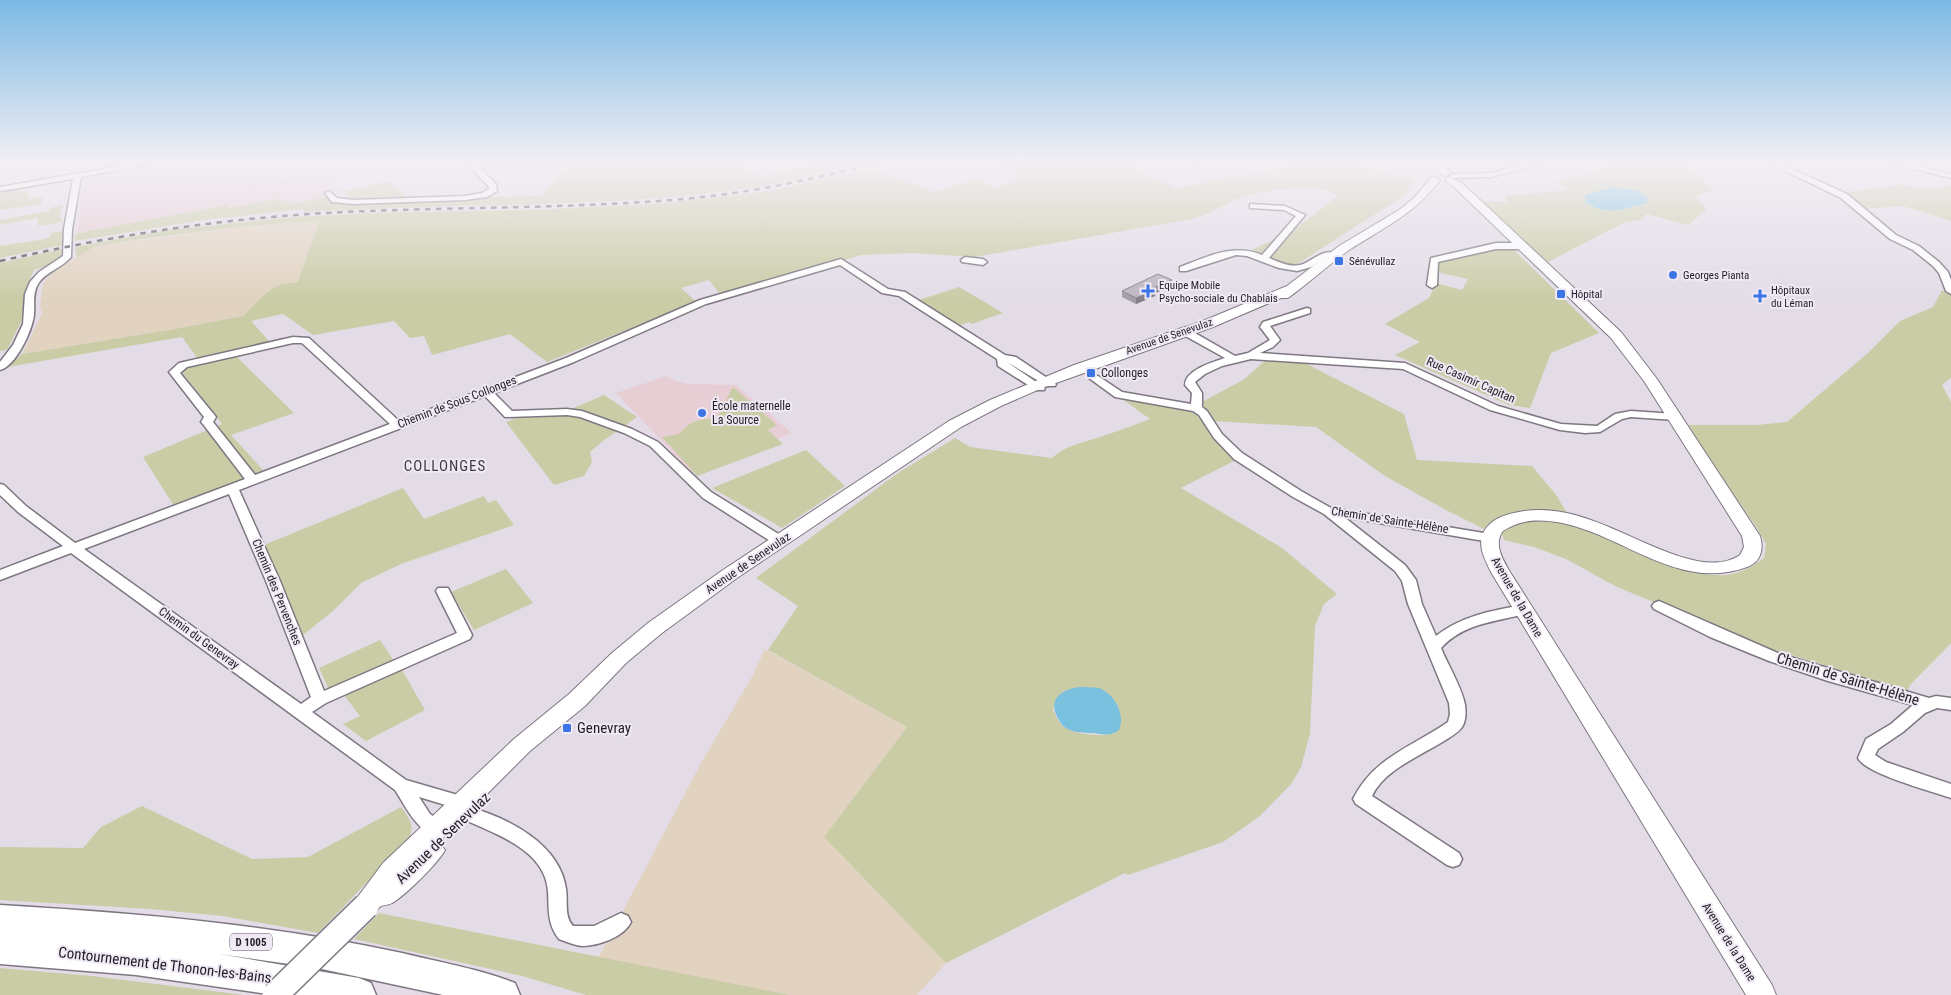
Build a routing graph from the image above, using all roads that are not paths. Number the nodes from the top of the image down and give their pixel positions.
1 (71, 208) edge
2 (1286, 208) edge
3 (1407, 208) edge
4 (1482, 208) edge
5 (1859, 208) edge
6 (1520, 246) junction
7 (1335, 256) junction
8 (965, 260) dead end
9 (1263, 260) junction
10 (983, 262) dead end
11 (1183, 269) dead end
12 (1432, 285) dead end
13 (1951, 291) edge
14 (1307, 311) dead end
15 (1187, 332) junction
16 (1252, 356) junction
17 (1234, 359) junction
18 (0, 367) edge
19 (1094, 378) dead end
20 (1043, 384) junction
21 (486, 391) junction
22 (1196, 408) junction
23 (1675, 417) junction
24 (397, 425) junction
25 (252, 479) junction
26 (232, 487) junction
27 (0, 488) edge
28 (1328, 511) junction
29 (1490, 538) junction
30 (780, 541) junction
31 (73, 547) junction
32 (0, 575) edge
33 (443, 591) dead end
34 (1659, 606) dead end
35 (1524, 610) junction
36 (1433, 648) junction
37 (320, 699) junction
38 (1928, 704) junction
39 (1951, 704) edge
40 (301, 712) junction
41 (401, 785) junction
42 (1951, 791) edge
43 (465, 808) junction
44 (443, 831) junction
45 (1453, 859) dead end
46 (0, 920) edge
47 (621, 922) dead end
48 (0, 948) edge
49 (275, 995) edge
50 (359, 995) edge
51 (503, 995) edge
52 (1762, 995) edge

1 - 18 street
2 - 9 street
3 - 7 main road, Avenue de Senevulaz
4 - 6 main road
5 - 13 street
6 - 12 street
6 - 23 main road
7 - 9 street
7 - 15 main road, Avenue de Senevulaz
8 - 10 street
9 - 11 street
14 - 16 street, Rue Casimir Capitan
15 - 17 street
15 - 20 main road, Avenue de Senevulaz
16 - 17 street, Rue Casimir Capitan
16 - 23 street, Rue Casimir Capitan
17 - 22 street, Rue Casimir Capitan
19 - 22 street
20 - 21 street, Chemin de Sous Collonges
20 - 30 main road, Avenue de Senevulaz
21 - 24 street, Chemin de Sous Collonges
21 - 30 street
22 - 28 street, Chemin de Sainte-Hélène
23 - 29 main road
24 - 25 street, Chemin de Sous Collonges
24 - 25 street
25 - 26 street, Chemin de Sous Collonges
26 - 31 street, Chemin de Sous Collonges
26 - 37 street, Chemin des Pervenches
27 - 31 street, Chemin du Genevray
28 - 29 street, Chemin de Sainte-Hélène
28 - 36 street
29 - 35 main road, Avenue de la Dame
30 - 43 main road, Avenue de Senevulaz
31 - 32 street, Chemin de Sous Collonges
31 - 40 street, Chemin du Genevray
33 - 37 street
34 - 38 street, Chemin de Sainte-Hélène
35 - 36 street
35 - 52 main road, Avenue de la Dame
36 - 45 street
37 - 40 street
38 - 39 street, Chemin de Sainte-Hélène
38 - 42 street, Chemin de Sainte-Hélène
40 - 41 street, Chemin du Genevray
41 - 43 street, Chemin du Genevray
41 - 44 street, Chemin du Genevray
43 - 44 main road, Avenue de Senevulaz
43 - 47 street, Chemin du Genevray
44 - 49 main road, Avenue de Senevulaz, bridge
46 - 51 highway, D 1005
48 - 50 highway, Contournement de Thonon-les-Bains

